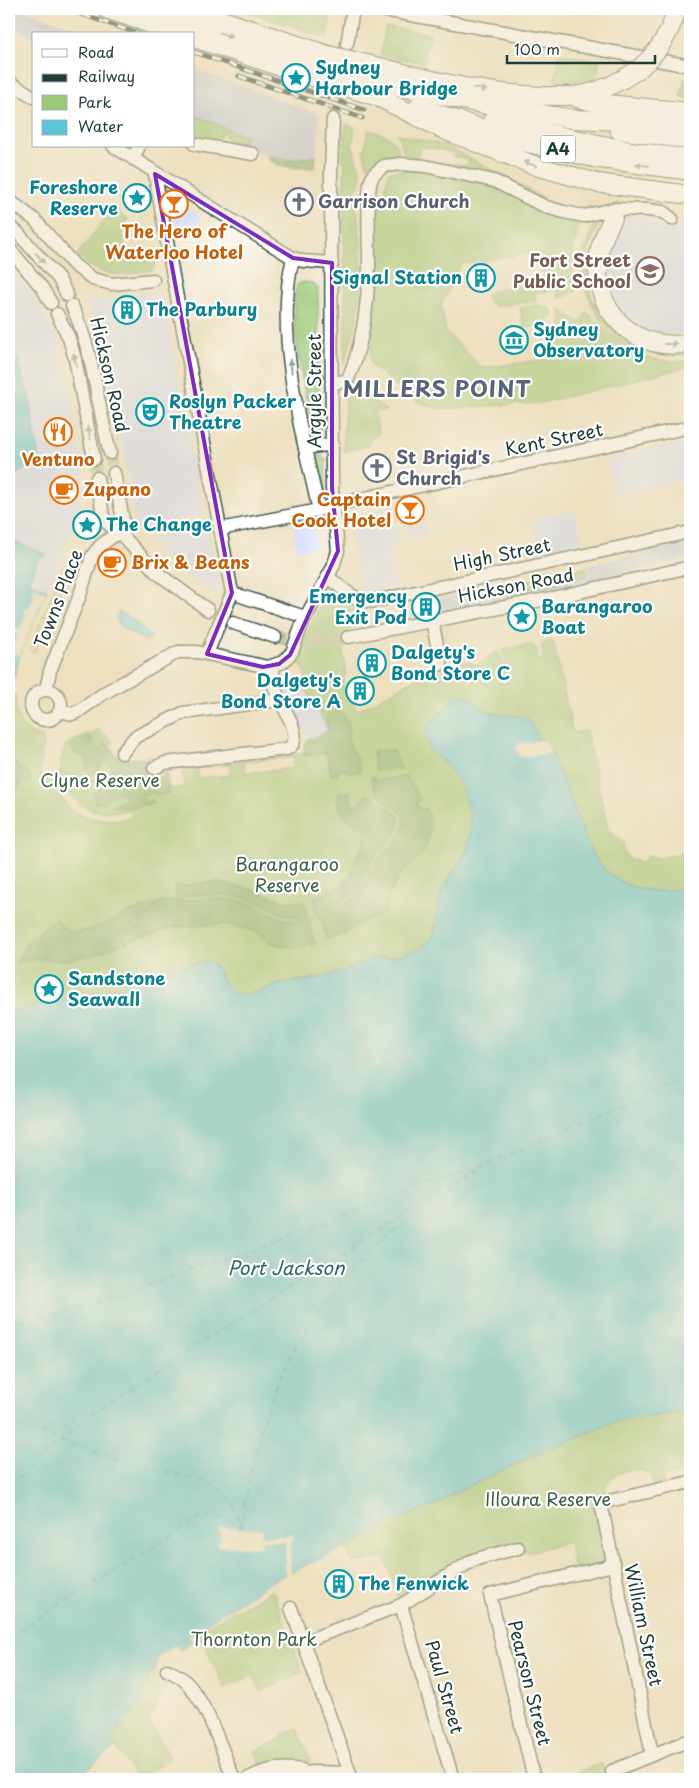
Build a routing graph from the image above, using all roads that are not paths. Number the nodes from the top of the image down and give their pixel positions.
1 (106, 9) edge
2 (146, 9) edge
3 (188, 9) edge
4 (378, 9) edge
5 (677, 9) edge
6 (433, 13) edge
7 (352, 16) dead end
8 (174, 32) edge
9 (195, 38) edge
10 (347, 44) dead end
11 (690, 66) edge
12 (9, 82) edge
13 (381, 83) junction
14 (32, 96) edge
15 (567, 96) junction
16 (688, 108) edge
17 (429, 110) junction
18 (333, 119) tunnel mouth
19 (573, 119) junction
20 (690, 124) edge
21 (577, 140) junction
22 (690, 140) edge
23 (195, 144) edge
24 (690, 146) edge
25 (116, 148) edge
26 (138, 148) edge
27 (253, 154) dead end
28 (133, 159) junction
29 (690, 159) edge
30 (690, 171) edge
31 (156, 174) junction
32 (576, 177) junction
33 (690, 185) edge
34 (690, 195) edge
35 (9, 200) edge
36 (613, 218) tunnel mouth
37 (672, 219) dead end
38 (9, 226) edge
39 (9, 248) edge
40 (293, 258) junction
41 (332, 263) junction
42 (153, 280) dead end
43 (690, 343) edge
44 (333, 383) junction
45 (690, 427) edge
46 (333, 444) junction
47 (305, 448) junction
48 (110, 453) tunnel mouth
49 (94, 459) tunnel mouth
50 (114, 474) tunnel mouth
51 (97, 478) tunnel mouth
52 (333, 506) junction
53 (318, 510) junction
54 (220, 529) junction
55 (119, 532) junction
56 (690, 532) edge
57 (690, 567) edge
58 (328, 577) junction
59 (232, 594) junction
60 (208, 610) dead end
61 (304, 619) junction
62 (432, 621) junction
63 (233, 623) dead end
64 (275, 636) tunnel mouth
65 (348, 637) tunnel mouth
66 (207, 654) junction
67 (441, 664) dead end
68 (273, 666) junction
69 (46, 690) junction
70 (280, 700) junction
71 (60, 711) junction
72 (122, 753) dead end
73 (154, 768) dead end
74 (690, 1482) edge
75 (518, 1548) dead end
76 (613, 1566) junction
77 (401, 1605) junction
78 (291, 1608) dead end
79 (303, 1642) junction
80 (168, 1670) dead end
81 (690, 1740) edge
82 (652, 1754) junction
83 (312, 1772) junction
84 (613, 1775) edge
85 (350, 1776) edge
86 (234, 1779) edge
87 (247, 1779) edge
88 (272, 1779) edge
89 (452, 1779) edge
90 (534, 1779) edge

1 - 8 highway
2 -> 13 highway, bridge
3 - 13 highway, bridge
4 - 6 street
5 - 15 highway, bridge
6 - 11 street
7 - 10 street
9 - 13 highway, bridge
12 - 14 street
13 -> 15 highway
13 - 17 highway, A4
13 - 19 highway
32 -> 13 highway
15 - 16 highway
17 - 21 highway
30 -> 17 highway, A4
18 - 41 street, Argyle Street
19 - 20 highway
19 - 22 highway
21 - 24 highway
21 - 29 highway
23 - 27 street
25 - 28 street
26 - 28 street
28 - 31 street
31 - 40 street
31 - 54 street
32 - 33 highway
32 - 34 highway
35 - 42 street
36 -> 43 highway
37 - 44 street
38 -> 48 street, Hickson Road
49 -> 39 street, Hickson Road
40 - 41 street
47 -> 40 street
41 - 44 street, Argyle Street
44 - 46 street, Argyle Street
45 - 52 street, Kent Street
46 - 47 street
46 - 52 street, Argyle Street
47 - 53 street
50 - 55 street
51 - 55 street
52 - 53 street, Kent Street
52 - 58 street, Argyle Street
53 - 54 street, Kent Street
54 - 59 street
55 - 60 street
55 - 69 street, Towns Place
56 - 58 street, High Street
57 - 62 street, Hickson Road
58 - 61 street, Argyle Street
59 - 61 street
59 - 66 street, bridge
61 - 68 street, Argyle Street, bridge
62 - 65 street, Hickson Road
62 - 67 street
63 - 64 street
66 - 68 street
66 - 71 street
68 - 70 street
69 - 71 street
69 - 71 street
70 - 72 street
70 - 73 street
74 - 76 street, William Street
75 - 77 street
76 - 82 street, William Street
76 - 90 street, Pearson Street
77 - 79 street
77 - 89 street, Paul Street
78 - 79 street
79 - 85 street
80 - 86 street
81 - 82 street
82 - 84 street
83 - 85 street
83 - 87 street
83 - 88 street

